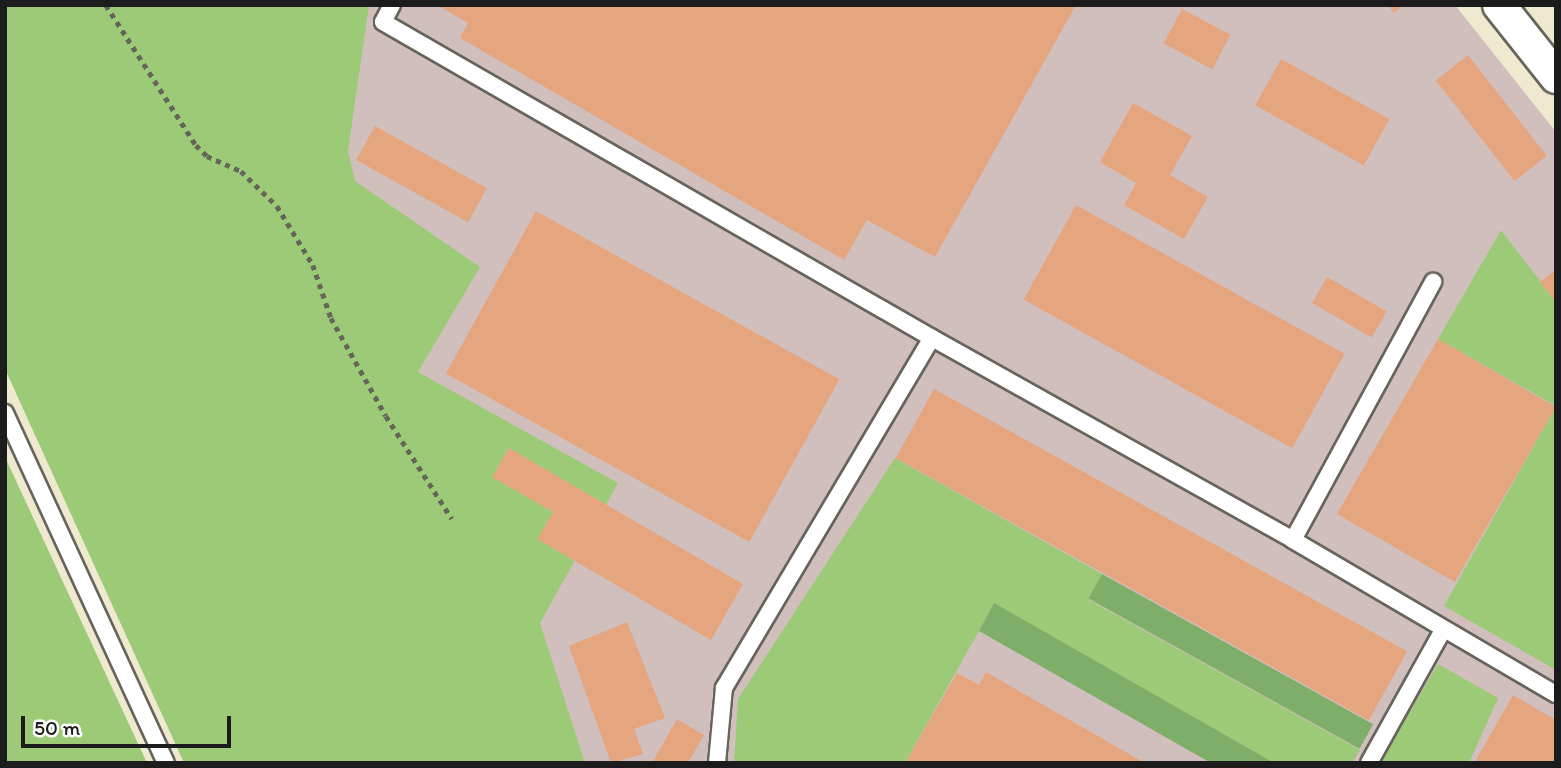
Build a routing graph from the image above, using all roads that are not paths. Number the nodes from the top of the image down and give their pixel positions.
1 (392, 5) edge
2 (1499, 5) edge
3 (1556, 77) edge
4 (1433, 282) dead end
5 (932, 338) junction
6 (5, 413) edge
7 (1293, 540) junction
8 (1443, 630) junction
9 (1556, 694) edge
10 (166, 763) edge
11 (717, 763) edge
12 (1369, 763) edge

1 - 5 lane
2 - 3 street
4 - 7 lane
5 - 7 lane
5 - 11 lane
6 - 10 lane
7 - 8 lane
8 - 9 lane
8 - 12 lane

